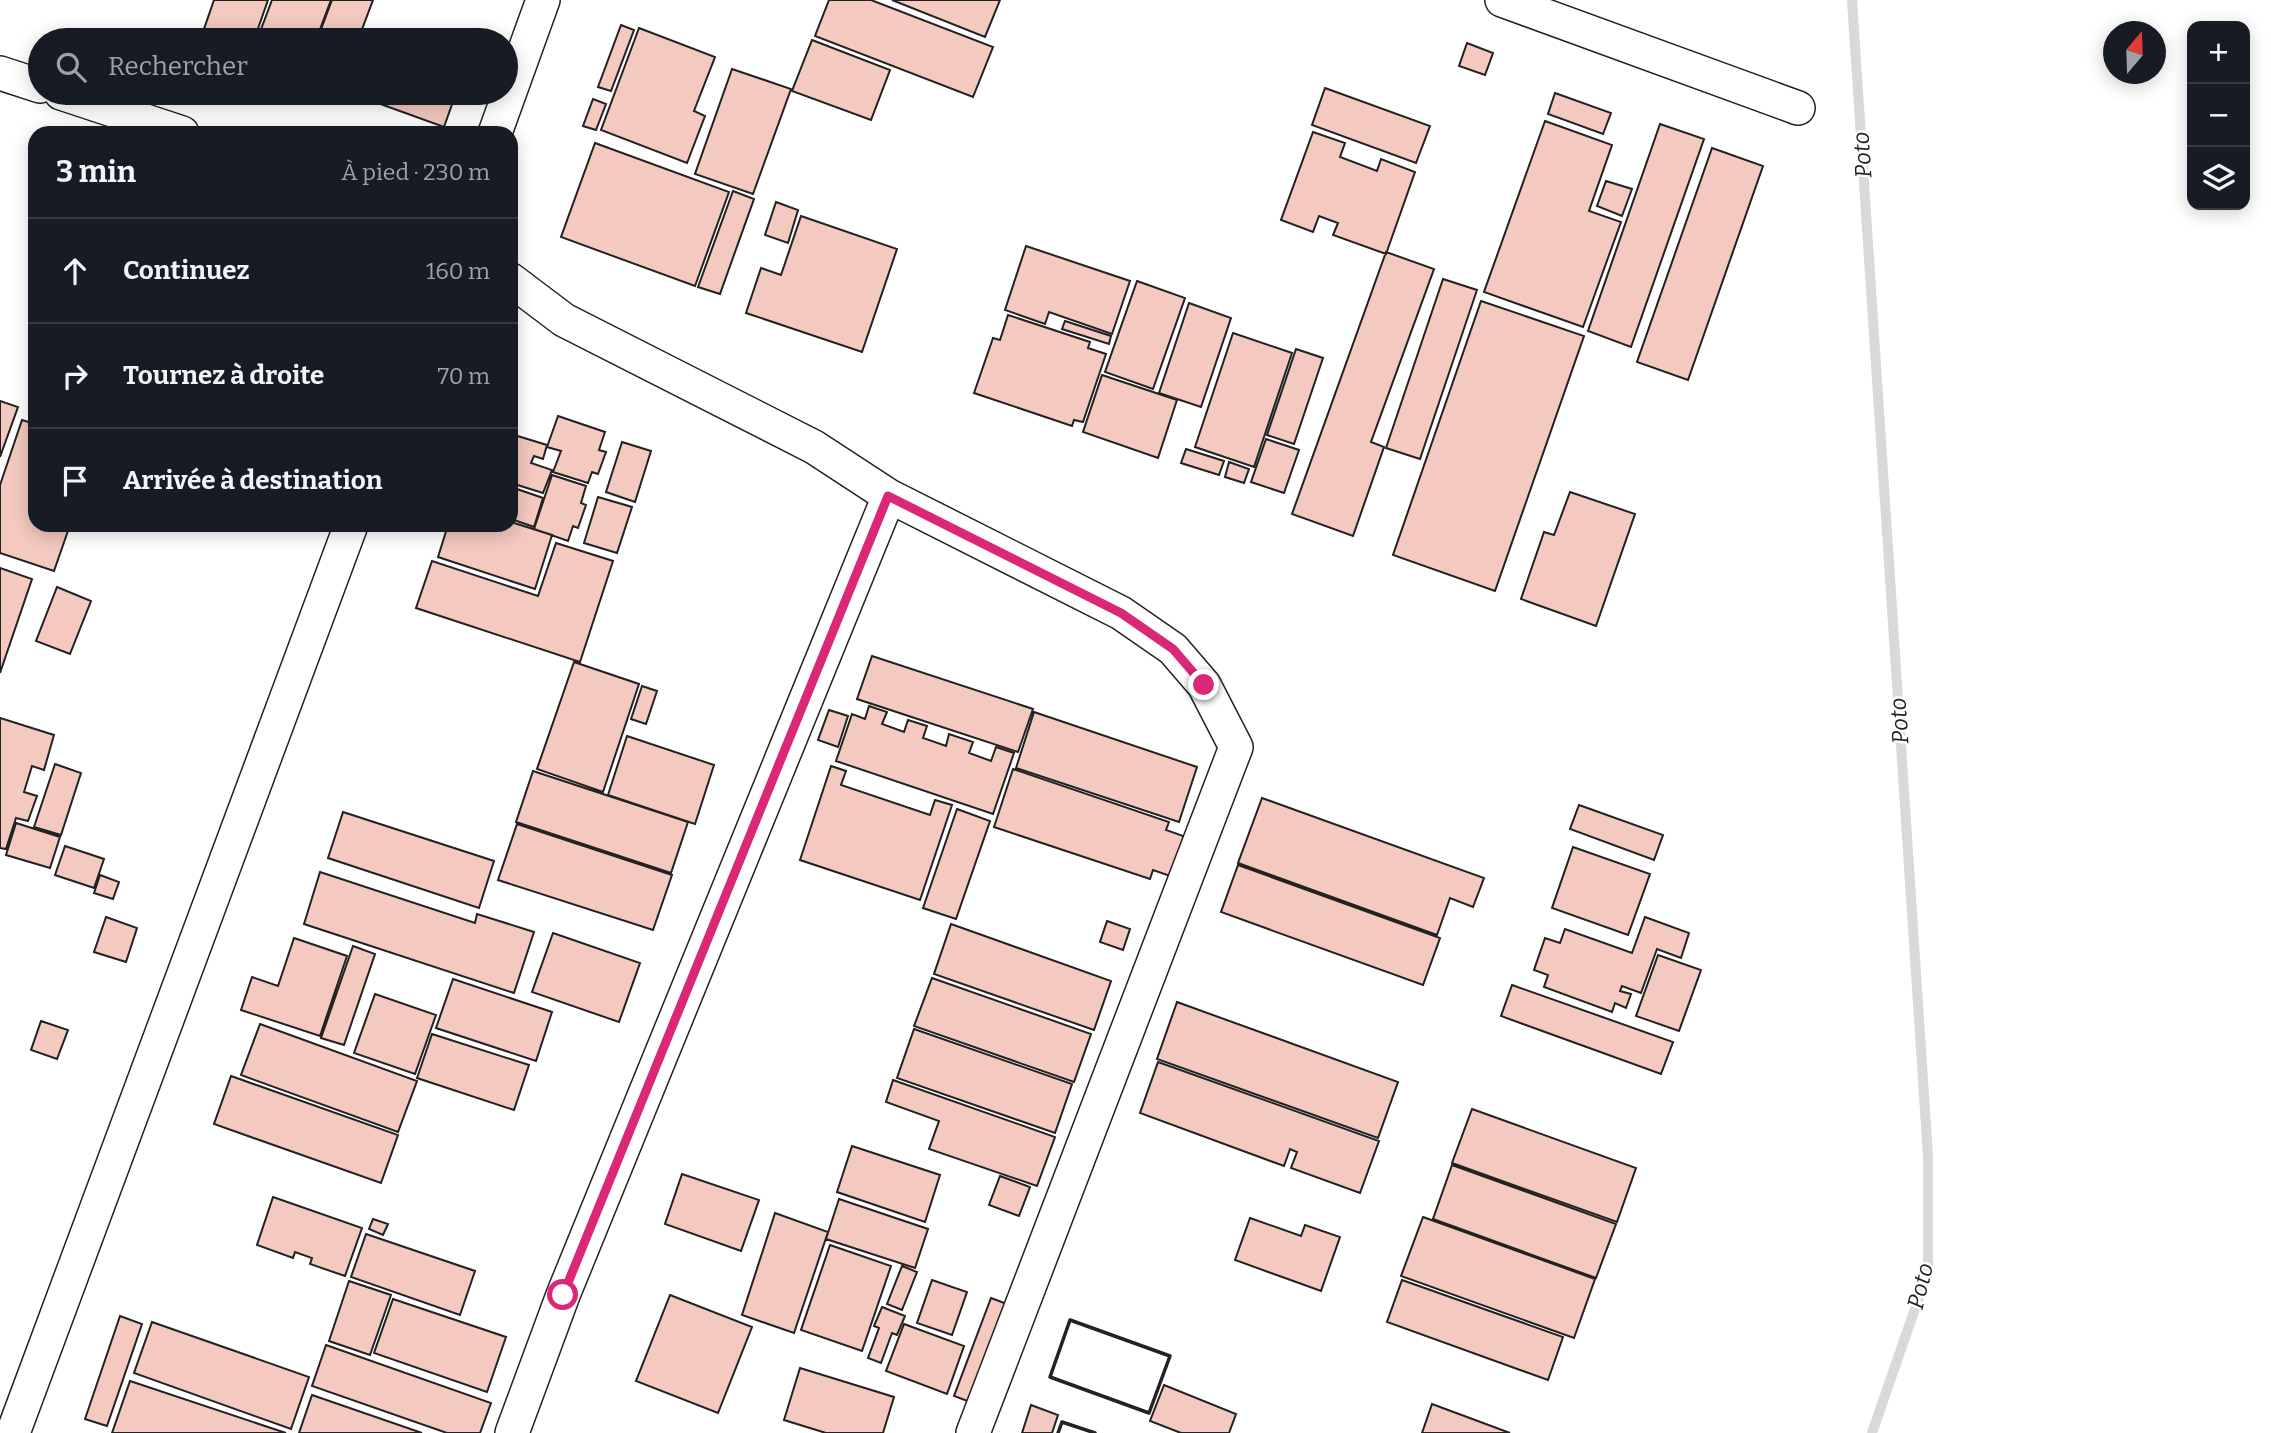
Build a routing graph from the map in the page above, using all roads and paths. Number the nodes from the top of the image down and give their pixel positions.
1 (543, 0) edge
2 (1502, 0) edge
3 (518, 69) edge
4 (0, 73) edge
5 (28, 82) edge
6 (98, 105) edge
7 (505, 105) edge
8 (1798, 108) dead end
9 (162, 126) edge
10 (498, 126) edge
11 (518, 285) edge
12 (888, 496) junction
13 (348, 532) edge
14 (13, 1433) edge
15 (512, 1433) edge
16 (973, 1433) edge

1 - 3 street
2 - 8 street
4 - 5 street
6 - 9 street
7 - 10 street
11 - 12 street
12 - 15 street
12 - 16 street
13 - 14 street

